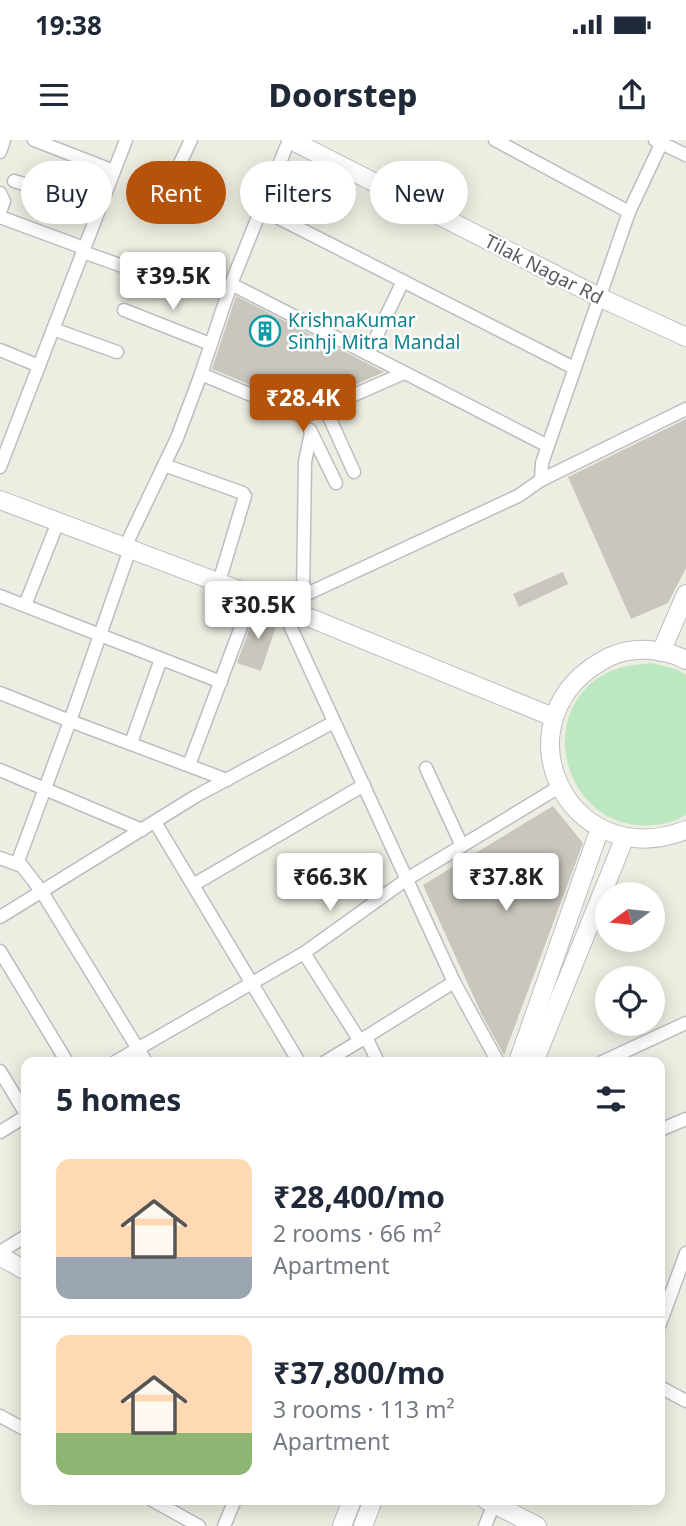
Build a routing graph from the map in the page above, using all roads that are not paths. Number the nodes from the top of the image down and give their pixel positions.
1 (4, 140) edge
2 (125, 140) edge
3 (191, 140) edge
4 (290, 140) edge
5 (495, 140) edge
6 (39, 141) edge
7 (659, 141) edge
8 (0, 152) edge
9 (686, 155) edge
10 (181, 161) edge
11 (281, 161) edge
12 (114, 171) junction
13 (112, 176) edge
14 (14, 181) dead end
15 (21, 183) edge
16 (0, 193) edge
17 (629, 212) junction
18 (0, 215) edge
19 (94, 224) edge
20 (255, 224) edge
21 (291, 224) edge
22 (84, 250) junction
23 (145, 274) dead end
24 (403, 281) junction
25 (231, 284) junction
26 (601, 298) junction
27 (124, 310) dead end
28 (53, 329) junction
29 (686, 337) edge
30 (210, 344) junction
31 (0, 350) edge
32 (117, 352) dead end
33 (368, 354) junction
34 (39, 366) junction
35 (575, 368) junction
36 (404, 373) junction
37 (201, 374) junction
38 (325, 408) junction
39 (686, 410) edge
40 (304, 417) junction
41 (311, 433) junction
42 (548, 446) junction
43 (164, 465) junction
44 (0, 467) edge
45 (354, 472) dead end
46 (541, 480) junction
47 (336, 483) dead end
48 (0, 500) edge
49 (58, 522) junction
50 (128, 548) junction
51 (219, 582) junction
52 (686, 594) edge
53 (253, 595) junction
54 (303, 595) junction
55 (0, 596) edge
56 (25, 605) junction
57 (281, 606) junction
58 (100, 636) junction
59 (662, 652) junction
60 (161, 659) junction
61 (686, 659) edge
62 (221, 682) junction
63 (0, 693) edge
64 (553, 717) junction
65 (70, 721) junction
66 (334, 722) junction
67 (131, 743) junction
68 (189, 765) junction
69 (426, 768) dead end
70 (0, 770) edge
71 (227, 779) junction
72 (364, 785) junction
73 (559, 787) junction
74 (46, 788) junction
75 (155, 822) junction
76 (600, 828) junction
77 (142, 830) junction
78 (686, 830) edge
79 (625, 837) junction
80 (462, 846) junction
81 (0, 858) edge
82 (18, 864) junction
83 (407, 879) junction
84 (193, 885) junction
85 (42, 892) junction
86 (0, 918) edge
87 (0, 951) edge
88 (304, 953) junction
89 (252, 982) junction
90 (454, 982) junction
91 (686, 1023) edge
92 (363, 1039) junction
93 (138, 1049) junction
94 (64, 1057) edge
95 (124, 1057) edge
96 (143, 1057) edge
97 (296, 1057) edge
98 (333, 1057) edge
99 (375, 1057) edge
100 (495, 1057) edge
101 (520, 1057) edge
102 (536, 1057) edge
103 (613, 1057) edge
104 (0, 1072) edge
105 (21, 1111) edge
106 (686, 1119) edge
107 (21, 1121) edge
108 (665, 1128) edge
109 (0, 1132) edge
110 (21, 1239) edge
111 (686, 1253) edge
112 (0, 1254) edge
113 (21, 1268) edge
114 (665, 1311) edge
115 (665, 1390) edge
116 (686, 1401) edge
117 (0, 1416) edge
118 (21, 1427) edge
119 (161, 1505) edge
120 (232, 1505) edge
121 (350, 1505) edge
122 (371, 1505) edge
123 (489, 1505) edge
124 (496, 1505) edge
125 (199, 1526) edge
126 (224, 1526) edge
127 (342, 1526) edge
128 (363, 1526) edge
129 (485, 1526) edge
130 (537, 1526) edge

1 - 8 street
2 - 12 street
3 - 10 street
4 - 11 street
4 - 26 main road, Tilak Nagar Rd
5 - 17 street
6 - 12 street
7 - 9 street
7 - 17 street
12 - 13 street
14 - 15 street
16 - 18 street
17 - 26 street
18 - 22 street
19 - 22 street
20 - 25 street
21 - 24 street
22 - 23 street
22 - 28 street
24 - 33 street
24 - 35 street
25 - 30 street
25 - 33 street
26 - 29 main road, Tilak Nagar Rd
26 - 35 street
27 - 30 street
28 - 32 street
28 - 34 street
30 - 37 street
31 - 34 street
33 - 36 street
34 - 44 street
35 - 42 street
36 - 38 street
36 - 42 street
37 - 40 street
37 - 43 street
38 - 40 street
38 - 45 street
39 - 46 street
40 - 41 street
41 - 47 street
41 - 54 street
42 - 46 street
43 - 50 street
43 - 51 street
46 - 54 street
48 - 49 main road
49 - 50 main road
49 - 56 street
50 - 51 main road
50 - 58 street
51 - 53 main road
52 - 59 main road
53 - 57 main road
53 - 62 street
54 - 57 street
55 - 56 street
56 - 58 street
57 - 64 main road
57 - 66 street
58 - 60 street
58 - 65 street
59 - 61 main road
59 - 64 main road
60 - 62 street
60 - 67 street
62 - 68 street
63 - 65 street
64 - 73 main road
65 - 67 street
65 - 74 street
66 - 71 street
66 - 72 street
67 - 68 street
68 - 71 street
69 - 80 street
70 - 74 street
71 - 75 street
72 - 83 street
72 - 84 street
73 - 76 main road
73 - 80 street
74 - 77 street
74 - 82 street
75 - 77 street
75 - 84 street
76 - 79 main road
76 - 101 main road
77 - 85 street
78 - 79 main road
79 - 102 main road
80 - 83 street
81 - 82 street
82 - 85 street
83 - 88 street
83 - 90 street
84 - 89 street
85 - 86 street
85 - 93 street
87 - 94 street
88 - 89 street
88 - 92 street
89 - 93 street
89 - 97 street
90 - 92 street
90 - 100 street
91 - 103 street
92 - 98 street
92 - 99 street
93 - 95 street
93 - 96 street
104 - 105 street
106 - 108 street
107 - 109 street
110 - 112 street
111 - 114 street
112 - 113 main road
115 - 116 street
117 - 118 street
119 - 125 street
120 - 126 street
121 - 127 main road
122 - 128 main road
123 - 129 street
124 - 130 main road

